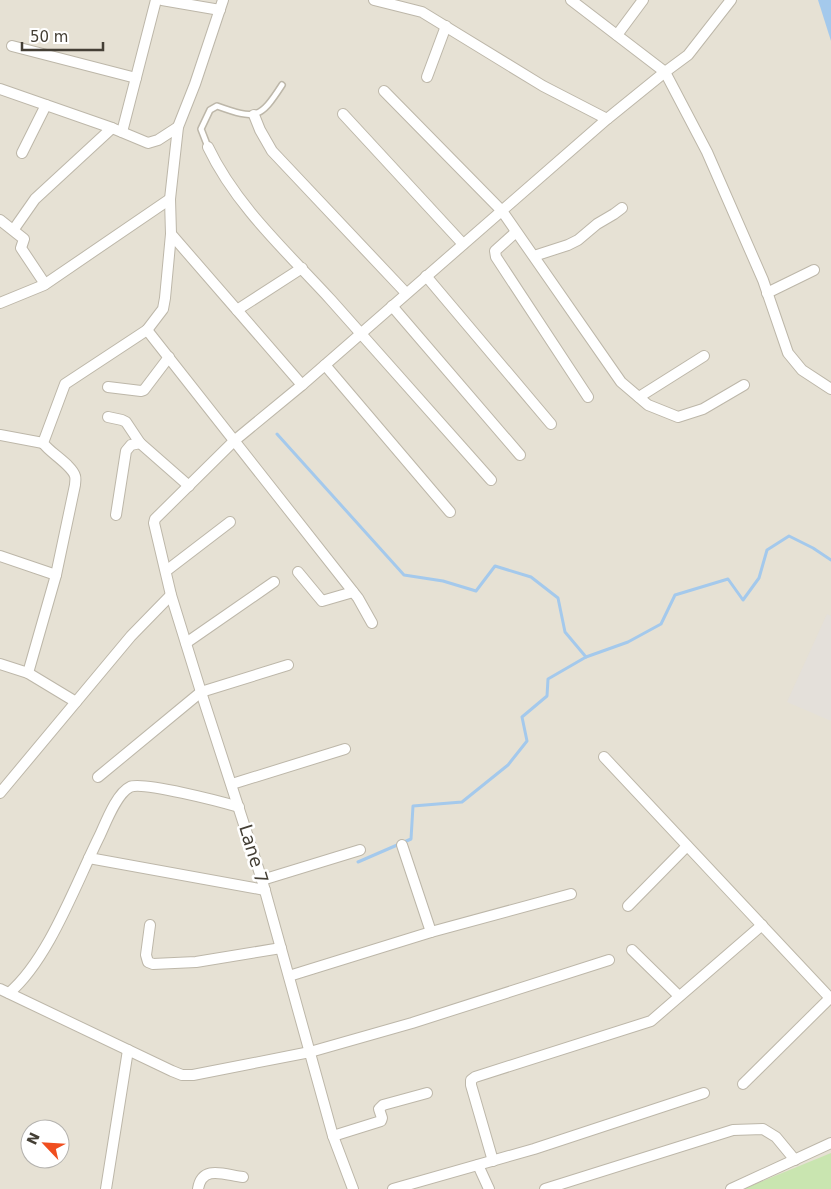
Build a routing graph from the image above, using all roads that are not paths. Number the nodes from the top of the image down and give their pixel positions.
1 (156, 0) edge
2 (162, 0) edge
3 (374, 0) edge
4 (571, 0) edge
5 (643, 0) edge
6 (732, 0) edge
7 (221, 5) edge
8 (446, 26) junction
9 (617, 35) junction
10 (12, 46) dead end
11 (665, 72) junction
12 (427, 77) dead end
13 (136, 78) junction
14 (282, 85) dead end
15 (0, 89) edge
16 (384, 91) dead end
17 (46, 105) junction
18 (343, 114) dead end
19 (254, 115) junction
20 (607, 119) junction
21 (178, 126) junction
22 (112, 128) junction
23 (122, 132) junction
24 (208, 147) joint
25 (22, 153) dead end
26 (170, 199) junction
27 (622, 208) dead end
28 (502, 211) junction
29 (0, 220) edge
30 (14, 229) junction
31 (516, 232) junction
32 (171, 234) junction
33 (463, 244) junction
34 (534, 256) junction
35 (302, 268) junction
36 (814, 270) dead end
37 (426, 276) junction
38 (45, 284) junction
39 (767, 293) junction
40 (406, 294) junction
41 (0, 303) edge
42 (392, 306) junction
43 (236, 310) junction
44 (147, 330) junction
45 (361, 333) junction
46 (704, 356) dead end
47 (169, 357) junction
48 (325, 365) junction
49 (302, 385) junction
50 (744, 385) dead end
51 (108, 387) dead end
52 (831, 389) edge
53 (588, 397) dead end
54 (639, 397) junction
55 (108, 417) dead end
56 (551, 424) dead end
57 (0, 435) edge
58 (234, 441) junction
59 (43, 443) junction
60 (140, 443) junction
61 (520, 455) dead end
62 (491, 480) dead end
63 (189, 486) junction
64 (450, 512) dead end
65 (116, 515) dead end
66 (230, 522) dead end
67 (0, 556) edge
68 (166, 571) junction
69 (298, 572) dead end
70 (56, 575) junction
71 (274, 582) dead end
72 (353, 592) junction
73 (171, 594) junction
74 (372, 623) dead end
75 (186, 643) junction
76 (0, 664) edge
77 (288, 665) dead end
78 (28, 673) junction
79 (201, 692) junction
80 (76, 702) junction
81 (346, 749) dead end
82 (604, 757) dead end
83 (98, 777) dead end
84 (232, 784) junction
85 (0, 793) edge
86 (239, 806) junction
87 (402, 845) dead end
88 (687, 846) junction
89 (360, 850) dead end
90 (89, 858) junction
91 (264, 885) junction
92 (571, 894) dead end
93 (628, 906) dead end
94 (150, 925) dead end
95 (762, 926) junction
96 (431, 932) junction
97 (281, 948) junction
98 (632, 950) dead end
99 (609, 960) dead end
100 (289, 976) junction
101 (5, 991) edge
102 (679, 996) junction
103 (831, 998) edge
104 (128, 1050) junction
105 (310, 1052) junction
106 (743, 1084) dead end
107 (427, 1093) dead end
108 (704, 1093) dead end
109 (333, 1136) junction
110 (831, 1144) edge
111 (796, 1160) junction
112 (492, 1161) junction
113 (478, 1165) junction
114 (243, 1177) dead end
115 (106, 1189) edge
116 (198, 1189) edge
117 (353, 1189) edge
118 (393, 1189) edge
119 (489, 1189) edge
120 (545, 1189) edge
121 (731, 1189) edge

1 - 13 street
2 - 7 street
3 - 8 street
4 - 9 street
5 - 9 street
6 - 11 street
7 - 21 street
8 - 12 street
8 - 20 street
9 - 11 street
10 - 13 street
11 - 20 street
11 - 39 street
13 - 23 street
14 - 19 lane
15 - 17 street
16 - 28 street
17 - 22 street
17 - 25 street
18 - 33 street
19 - 24 lane
19 - 40 street
20 - 28 street
21 - 23 street
21 - 26 street
22 - 23 street
22 - 30 street
24 - 35 street
26 - 32 street
26 - 38 street
27 - 34 street
28 - 31 street
28 - 33 street
29 - 30 street
30 - 38 street
31 - 34 street
31 - 53 street
32 - 43 street
32 - 44 street
33 - 37 street
34 - 54 street
35 - 43 street
35 - 45 street
36 - 39 street
37 - 40 street
37 - 56 street
38 - 41 street
39 - 52 street
40 - 42 street
42 - 45 street
42 - 61 street
43 - 49 street
44 - 47 street
44 - 59 street
45 - 48 street
45 - 62 street
46 - 54 street
47 - 51 street
47 - 58 street
48 - 49 street
48 - 64 street
49 - 58 street
50 - 54 street
55 - 60 street
57 - 59 street
58 - 63 street
58 - 72 street
59 - 70 street
60 - 63 street
60 - 65 street
63 - 68 street, Lane 7
66 - 68 street
67 - 70 street
68 - 73 street, Lane 7
69 - 72 street
70 - 78 street
71 - 75 street
72 - 74 street
73 - 75 street, Lane 7
73 - 80 street
75 - 79 street, Lane 7
76 - 78 street
77 - 79 street
78 - 80 street
79 - 83 street
79 - 84 street, Lane 7
80 - 85 street
81 - 84 street
82 - 88 street
84 - 86 street, Lane 7
86 - 90 street
86 - 91 street, Lane 7
87 - 96 street
88 - 93 street
88 - 95 street
89 - 91 street
90 - 91 street
90 - 101 street
91 - 97 street, Lane 7
92 - 96 street
94 - 97 street
95 - 102 street
95 - 103 street
96 - 100 street
97 - 100 street, Lane 7
98 - 102 street
99 - 105 street
100 - 105 street, Lane 7
101 - 104 street
102 - 112 street
103 - 106 street
104 - 105 street
104 - 115 street
105 - 109 street, Lane 7
107 - 109 street
108 - 112 street
109 - 117 street, Lane 7
110 - 111 street
111 - 120 street
111 - 121 street
112 - 113 street
113 - 118 street
113 - 119 street
114 - 116 street

